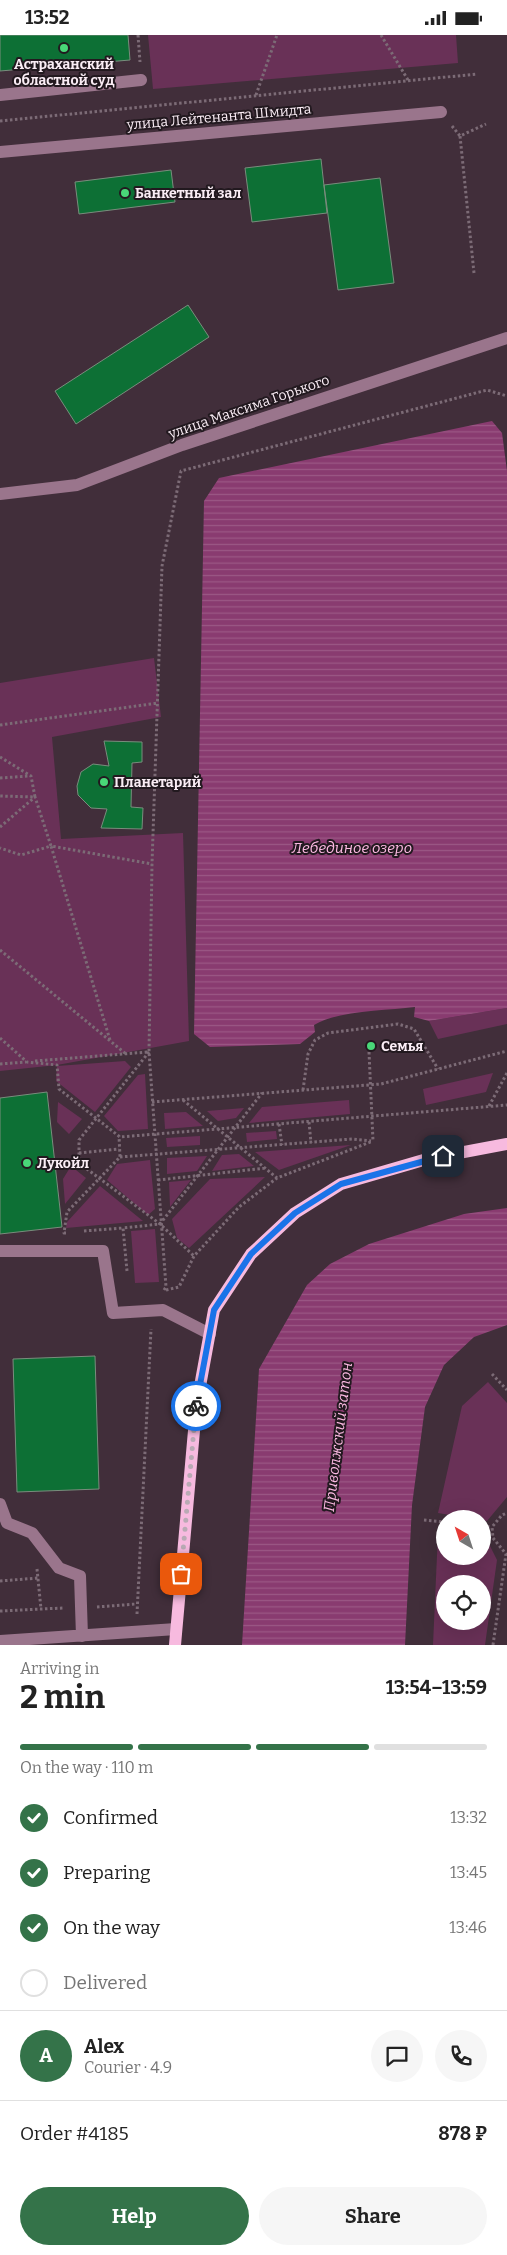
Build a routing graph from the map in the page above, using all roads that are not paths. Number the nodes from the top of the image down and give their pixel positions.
1 (140, 80) road end
2 (0, 95) edge
3 (440, 112) dead end
4 (0, 152) edge
5 (507, 338) edge
6 (0, 494) edge
7 (507, 1144) edge
8 (0, 1251) edge
9 (210, 1334) junction
10 (0, 1504) edge
11 (176, 1629) junction
12 (82, 1636) junction
13 (0, 1641) edge
14 (175, 1645) edge

1 - 2 street
3 - 4 street, улица Лейтенанта Шмидта
5 - 6 street, улица Максима Горького
7 - 9 main road
8 - 9 street
9 - 11 main road
10 - 12 street
11 - 12 street
11 - 14 main road
12 - 13 street

